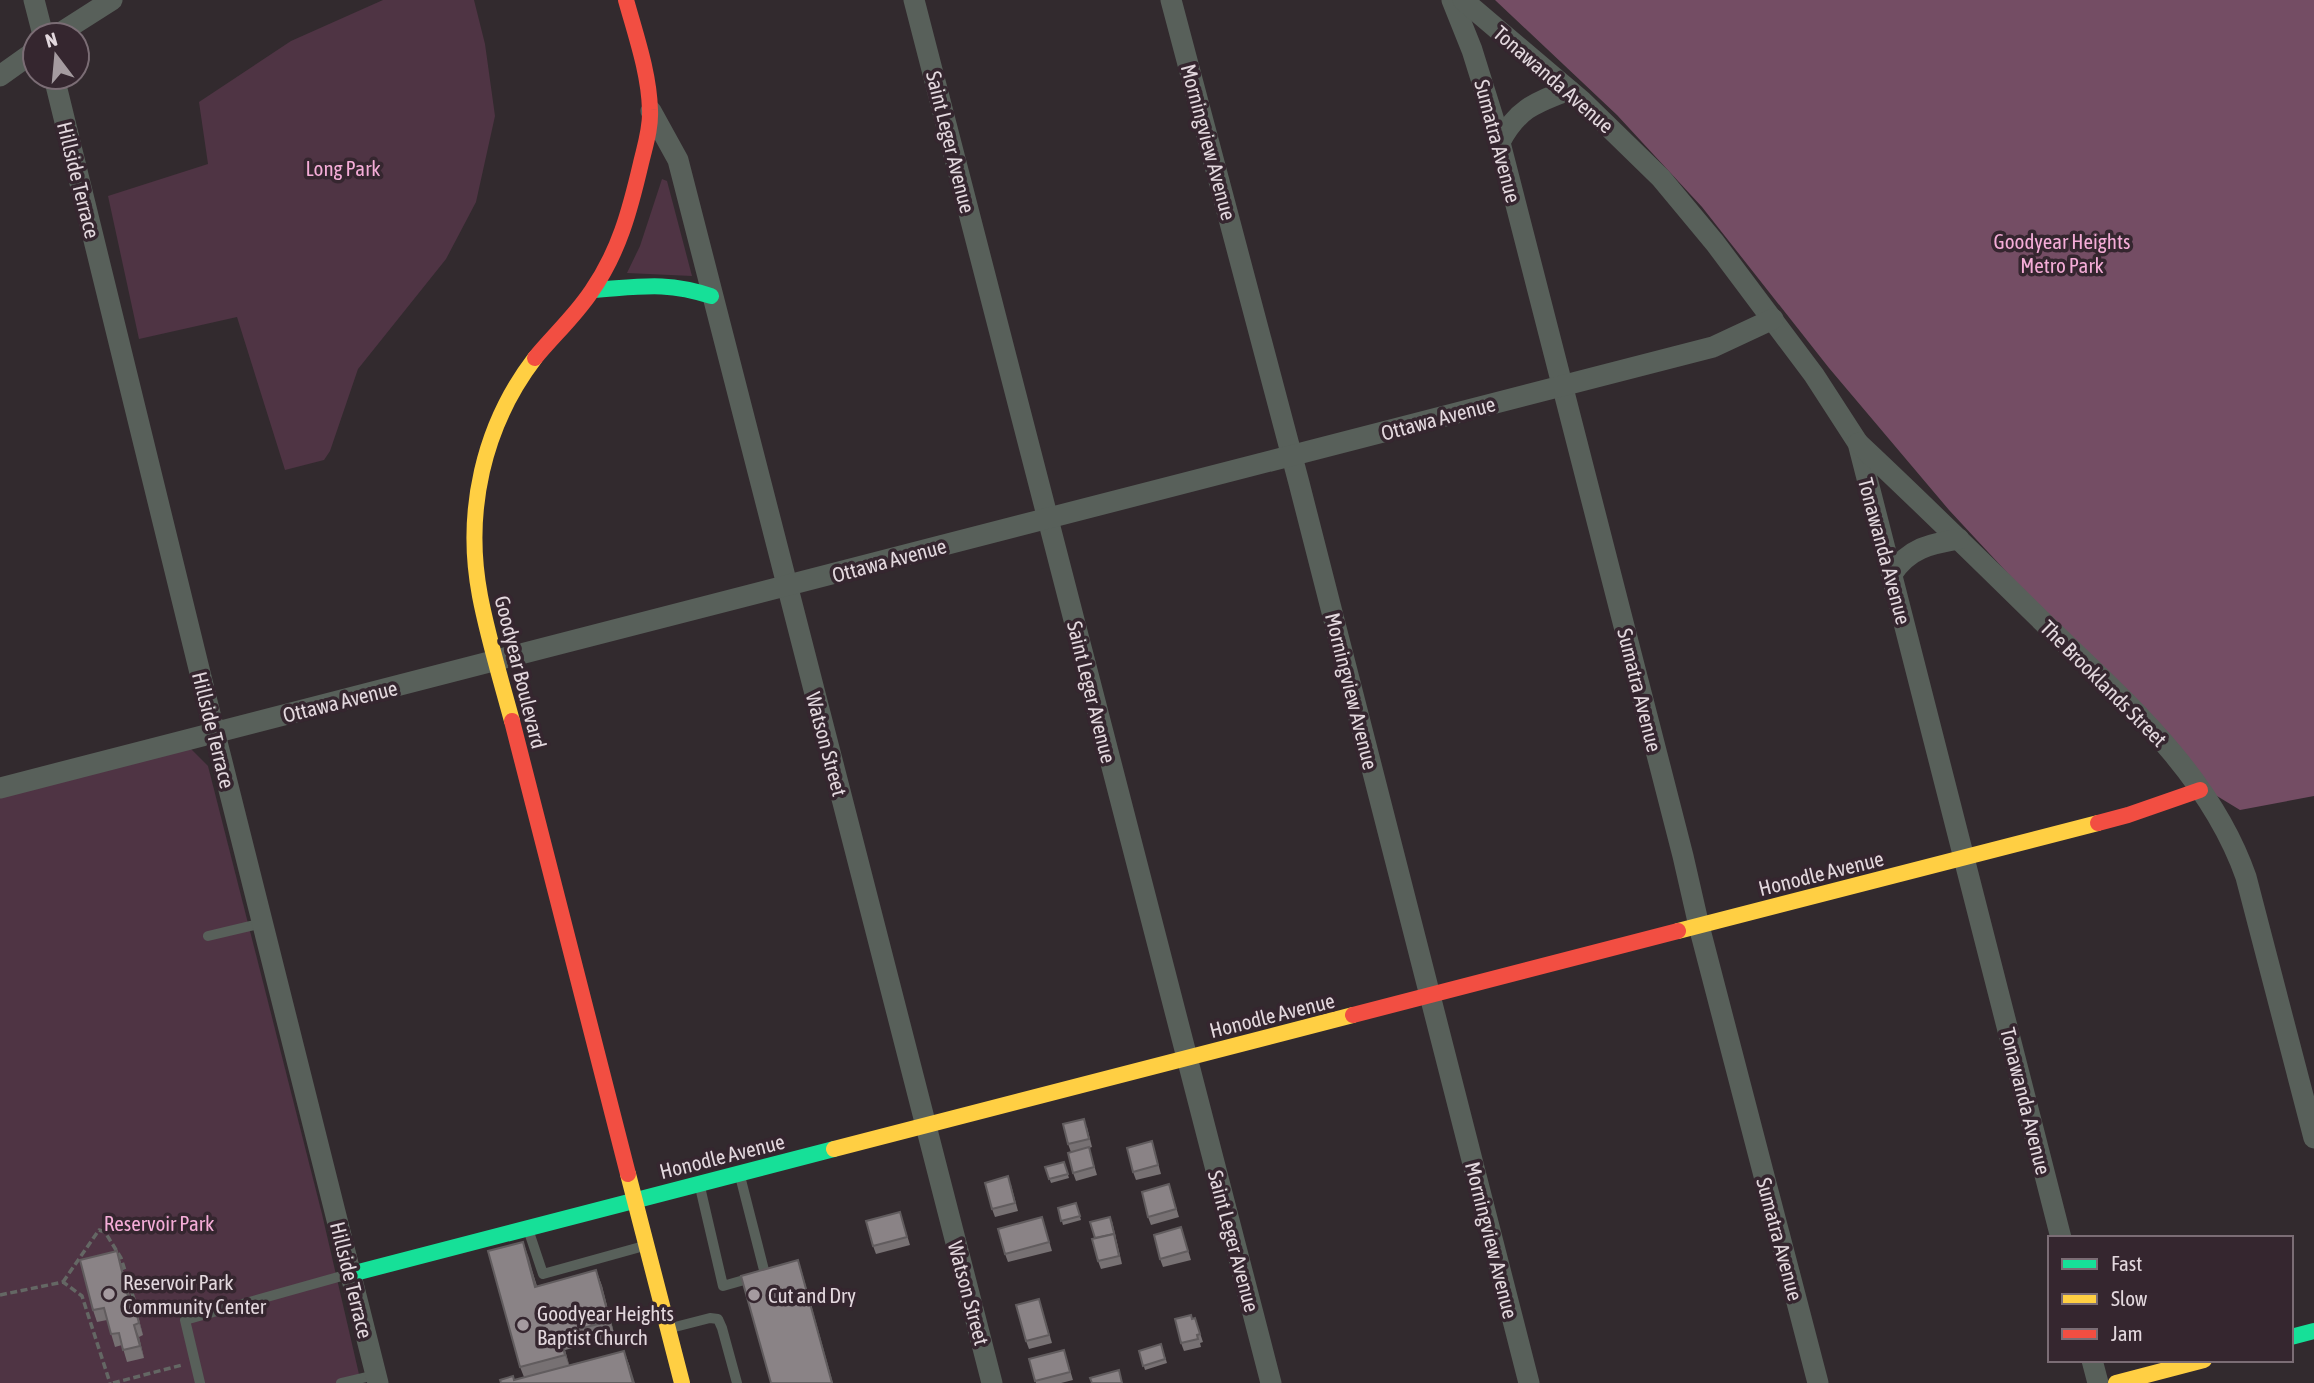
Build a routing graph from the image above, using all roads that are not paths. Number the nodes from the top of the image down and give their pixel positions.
1 (34, 0) edge
2 (112, 0) edge
3 (626, 0) edge
4 (914, 0) edge
5 (1171, 0) edge
6 (1452, 0) edge
7 (1463, 0) edge
8 (39, 21) edge
9 (79, 21) edge
10 (21, 61) edge
11 (0, 76) edge
12 (1569, 90) junction
13 (57, 91) edge
14 (650, 111) junction
15 (1500, 142) junction
16 (593, 290) junction
17 (711, 296) junction
18 (1773, 319) junction
19 (1562, 386) junction
20 (1858, 443) junction
21 (1292, 455) junction
22 (1047, 518) junction
23 (1959, 539) junction
24 (1892, 574) junction
25 (786, 587) junction
26 (496, 661) junction
27 (215, 734) junction
28 (0, 788) edge
29 (2200, 790) junction
30 (1964, 858) junction
31 (263, 923) junction
32 (1699, 926) junction
33 (208, 936) dead end
34 (1430, 997) junction
35 (1186, 1059) junction
36 (925, 1126) junction
37 (2314, 1138) edge
38 (740, 1173) junction
39 (699, 1184) junction
40 (634, 1200) junction
41 (527, 1227) junction
42 (2060, 1236) edge
43 (646, 1246) junction
44 (351, 1274) junction
45 (668, 1328) junction
46 (2314, 1331) edge
47 (2293, 1336) edge
48 (2093, 1362) edge
49 (2196, 1362) edge
50 (377, 1379) edge
51 (200, 1383) edge
52 (341, 1383) edge
53 (682, 1383) edge
54 (737, 1383) edge
55 (992, 1383) edge
56 (1270, 1383) edge
57 (1529, 1383) edge
58 (1818, 1383) edge
59 (2098, 1383) edge
60 (2116, 1383) edge

1 - 8 street
2 - 9 street
3 - 14 street, Goodyear Boulevard
4 - 22 street, Saint Leger Avenue
5 - 21 street, Morningview Avenue
6 - 15 street, Sumatra Avenue
7 - 12 street, Tonawanda Avenue
10 - 11 street
12 - 15 street
12 - 18 street, Tonawanda Avenue
13 - 27 street, Hillside Terrace
14 - 16 street, Goodyear Boulevard
14 - 17 street, Watson Street
15 - 19 street, Sumatra Avenue
16 - 17 street
16 - 26 street, Goodyear Boulevard
17 - 25 street, Watson Street
18 - 19 street, Ottawa Avenue
18 - 20 street, Tonawanda Avenue
19 - 21 street, Ottawa Avenue
19 - 32 street, Sumatra Avenue
20 - 23 street, The Brooklands Street
20 - 24 street, Tonawanda Avenue
21 - 22 street, Ottawa Avenue
21 - 34 street, Morningview Avenue
22 - 25 street, Ottawa Avenue
22 - 35 street, Saint Leger Avenue
23 - 24 street
23 - 29 street, The Brooklands Street
24 - 30 street, Tonawanda Avenue
25 - 26 street, Ottawa Avenue
25 - 36 street, Watson Street
26 - 27 street, Ottawa Avenue
26 - 40 street, Goodyear Boulevard
27 - 28 street, Ottawa Avenue
27 - 31 street, Hillside Terrace
29 - 30 street, Honodle Avenue
29 - 37 street, The Brooklands Street
30 - 32 street, Honodle Avenue
30 - 42 street, Tonawanda Avenue
31 - 33 lane
31 - 44 street, Hillside Terrace
32 - 34 street, Honodle Avenue
32 - 58 street, Sumatra Avenue
34 - 35 street, Honodle Avenue
34 - 57 street, Morningview Avenue
35 - 36 street, Honodle Avenue
35 - 56 street, Saint Leger Avenue
36 - 38 street, Honodle Avenue
36 - 55 street, Watson Street
38 - 39 street, Honodle Avenue
38 - 39 lane
39 - 40 street, Honodle Avenue
40 - 41 street, Honodle Avenue
40 - 43 street, Goodyear Boulevard
41 - 43 lane
41 - 44 street, Honodle Avenue
43 - 45 street, Goodyear Boulevard
44 - 50 street, Hillside Terrace
44 - 51 lane
45 - 53 street, Goodyear Boulevard
45 - 54 lane
46 - 47 street
48 - 59 street
49 - 60 street
50 - 52 lane

